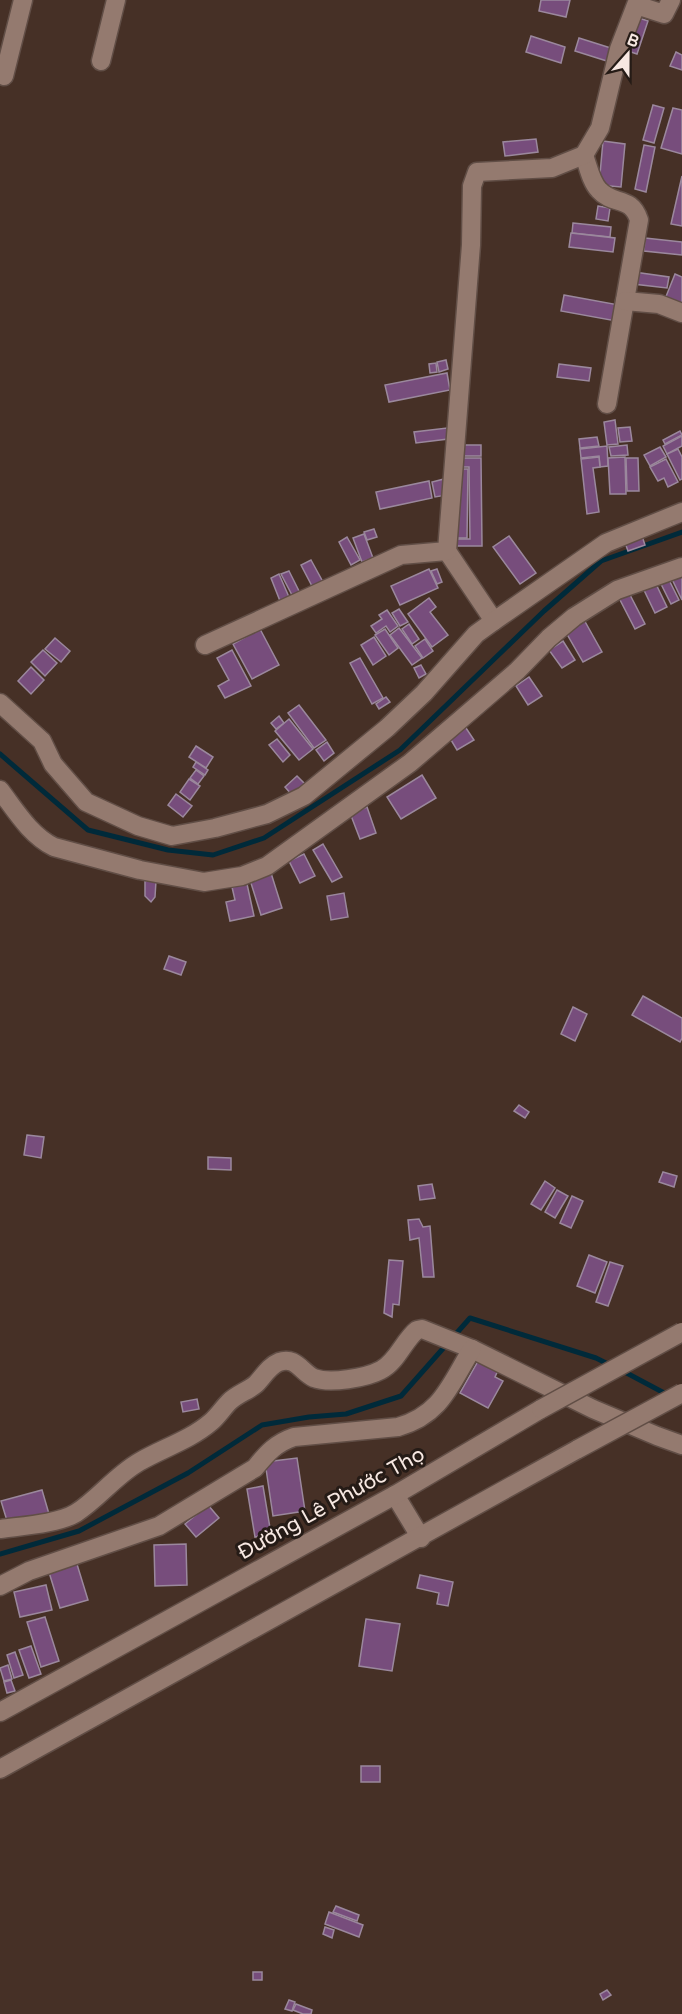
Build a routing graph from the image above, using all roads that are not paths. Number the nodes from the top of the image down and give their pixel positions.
1 (23, 0) edge
2 (116, 0) edge
3 (671, 0) edge
4 (101, 61) dead end
5 (3, 76) dead end
6 (584, 155) junction
7 (626, 301) junction
8 (682, 313) edge
9 (607, 405) dead end
10 (682, 512) edge
11 (447, 551) junction
12 (682, 567) edge
13 (494, 621) junction
14 (205, 645) dead end
15 (0, 703) edge
16 (0, 790) edge
17 (682, 1332) edge
18 (467, 1348) junction
19 (682, 1393) edge
20 (682, 1445) edge
21 (396, 1495) junction
22 (0, 1529) edge
23 (421, 1538) junction
24 (0, 1586) edge
25 (0, 1712) edge
26 (0, 1769) edge

1 - 5 street
2 - 4 street
3 - 6 street
6 - 7 street
6 - 11 street
7 - 8 street
7 - 9 street
10 - 13 street
11 - 13 street
11 - 14 street
12 - 16 street
13 - 15 street
17 - 21 street, Đường Lê Phước Thọ, bridge
18 - 20 street
18 - 22 street
18 - 24 street
19 - 23 street, bridge
21 - 23 street
21 - 25 street, Đường Lê Phước Thọ
23 - 26 street

